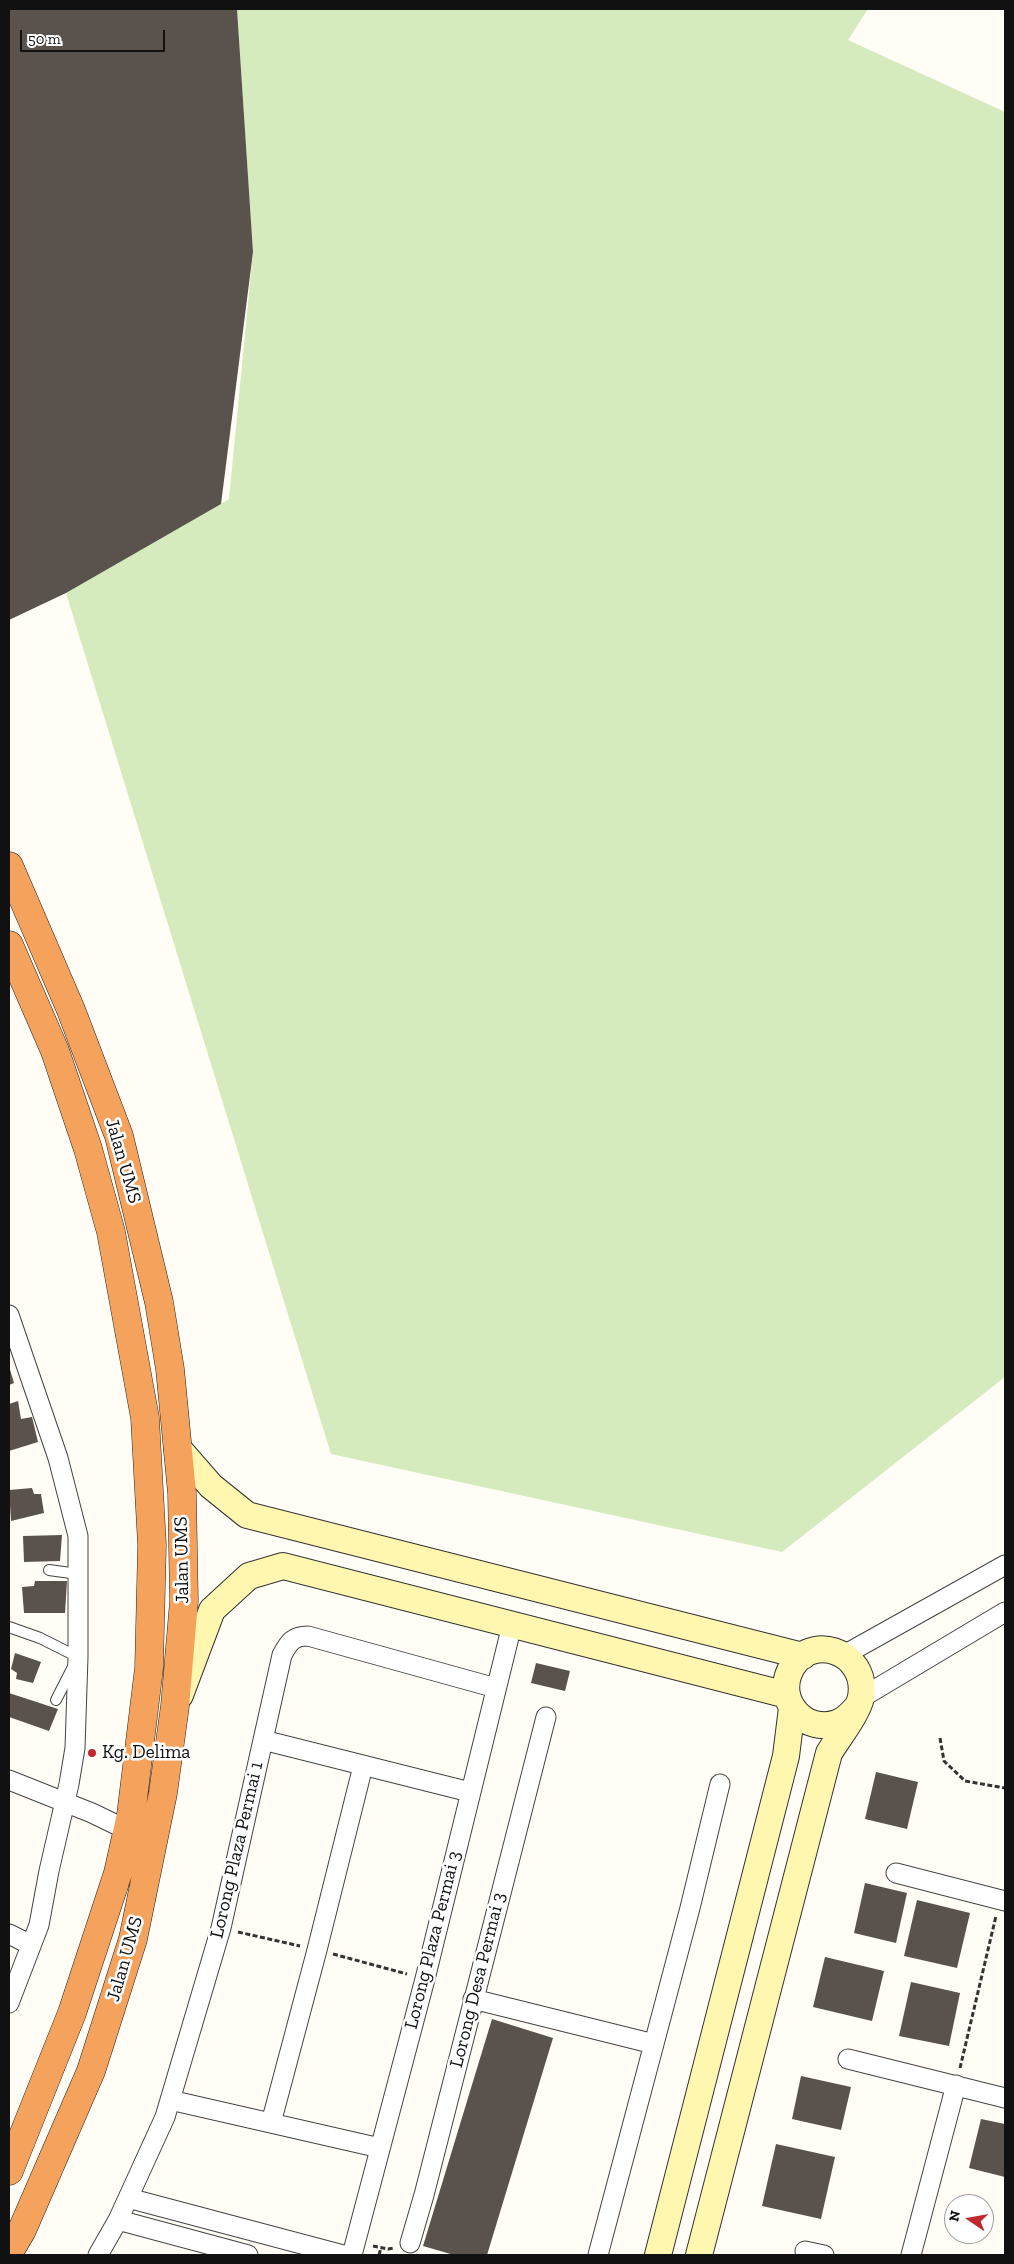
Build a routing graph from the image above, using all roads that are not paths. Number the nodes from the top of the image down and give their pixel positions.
1 (9, 866) edge
2 (9, 945) edge
3 (9, 1315) edge
4 (177, 1446) junction
5 (1005, 1565) edge
6 (49, 1570) dead end
7 (78, 1574) junction
8 (1005, 1612) edge
9 (512, 1625) junction
10 (9, 1627) edge
11 (844, 1655) junction
12 (803, 1656) junction
13 (78, 1657) junction
14 (496, 1688) junction
15 (56, 1700) dead end
16 (789, 1702) junction
17 (859, 1703) junction
18 (175, 1706) junction
19 (546, 1717) dead end
20 (263, 1740) junction
21 (363, 1766) junction
22 (9, 1780) edge
23 (720, 1784) dead end
24 (470, 1792) junction
25 (65, 1804) junction
26 (127, 1830) junction
27 (896, 1873) dead end
28 (1003, 1900) edge
29 (9, 1934) edge
30 (31, 1945) junction
31 (473, 1999) junction
32 (9, 2003) edge
33 (654, 2044) junction
34 (848, 2058) dead end
35 (956, 2085) junction
36 (1005, 2098) edge
37 (170, 2100) junction
38 (271, 2123) junction
39 (15, 2136) edge
40 (380, 2148) junction
41 (9, 2171) edge
42 (128, 2198) junction
43 (118, 2220) junction
44 (410, 2243) road end
45 (354, 2248) edge
46 (805, 2251) dead end
47 (9, 2252) edge
48 (98, 2255) edge
49 (248, 2255) edge
50 (343, 2255) edge
51 (598, 2255) edge
52 (658, 2255) edge
53 (699, 2255) edge
54 (824, 2255) edge
55 (911, 2255) edge

1 - 4 highway, Jalan UMS
2 - 26 highway, Jalan UMS
3 - 7 street
4 - 12 street
4 - 18 highway, Jalan UMS
5 - 11 street
6 - 7 lane
7 - 13 street
8 - 17 street
9 - 14 street, Lorong Plaza Permai 3
9 - 16 street
9 - 18 street
10 - 13 lane
11 - 12 street
11 - 17 street
12 - 16 street
13 - 15 lane
13 - 25 street
14 - 20 street, Lorong Plaza Permai 1
14 - 24 street, Lorong Plaza Permai 3
16 - 17 street
16 - 52 street
17 - 53 street
18 - 47 highway, Jalan UMS
19 - 31 street, Lorong Desa Permai 3
20 - 21 street
20 - 37 street, Lorong Plaza Permai 1
21 - 24 street
21 - 38 street
22 - 25 street
23 - 33 street
24 - 40 street, Lorong Plaza Permai 3
25 - 26 street
25 - 30 street
26 - 39 highway, Jalan UMS
27 - 28 street
29 - 30 street
30 - 32 street
31 - 33 street
31 - 44 street, Lorong Desa Permai 3
33 - 51 street
34 - 35 street
35 - 36 street
35 - 55 street
37 - 38 street
37 - 42 street, Lorong Plaza Permai 1
38 - 40 street
39 - 41 highway, Jalan UMS
40 - 45 street, Lorong Plaza Permai 3
42 - 43 street, Lorong Plaza Permai 1
42 - 50 street
43 - 48 street, Lorong Plaza Permai 1
43 - 49 street
46 - 54 street

